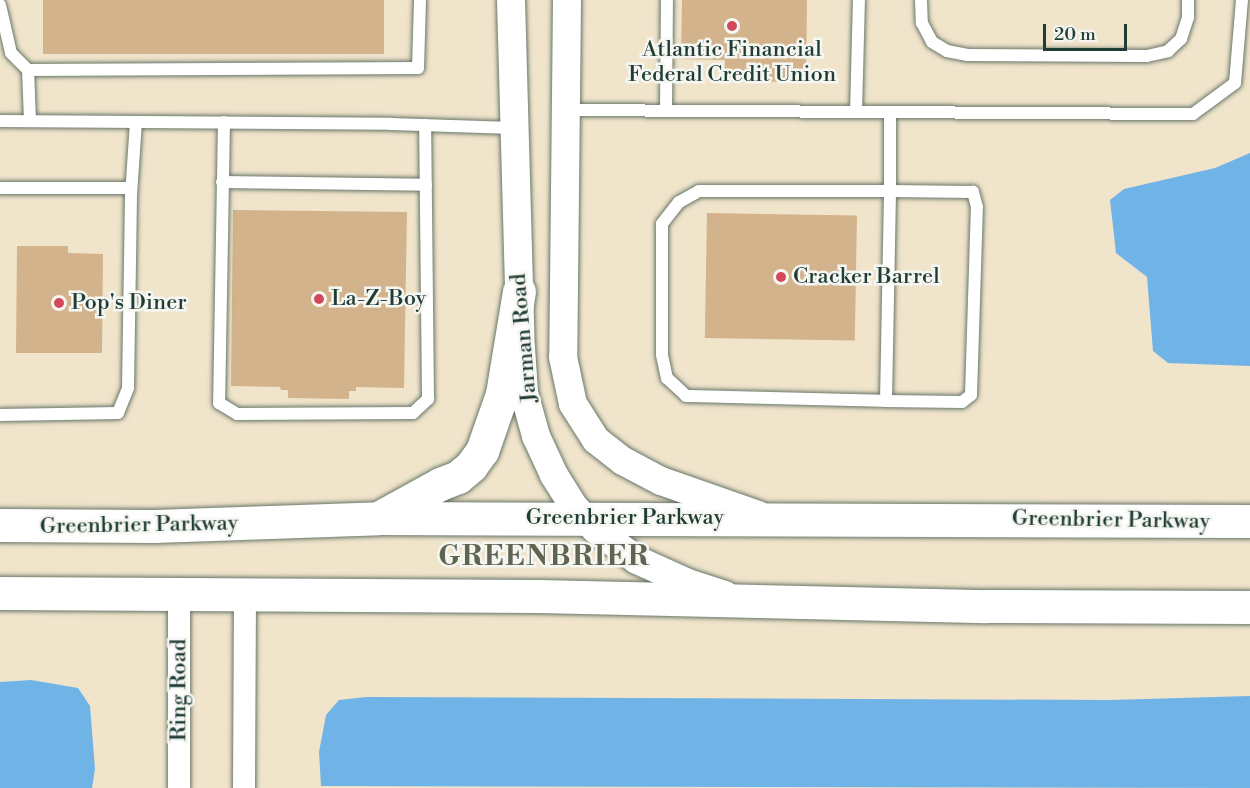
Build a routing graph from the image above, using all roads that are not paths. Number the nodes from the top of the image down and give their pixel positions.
1 (420, 0) edge
2 (511, 0) edge
3 (567, 0) edge
4 (667, 0) edge
5 (859, 0) edge
6 (921, 0) edge
7 (1188, 0) edge
8 (1242, 0) edge
9 (0, 5) edge
10 (1244, 54) edge
11 (28, 70) junction
12 (566, 110) junction
13 (666, 110) junction
14 (855, 112) junction
15 (890, 112) junction
16 (0, 121) edge
17 (30, 121) junction
18 (136, 122) junction
19 (224, 122) junction
20 (424, 125) junction
21 (514, 128) junction
22 (222, 182) junction
23 (426, 185) junction
24 (0, 188) edge
25 (131, 188) junction
26 (890, 191) junction
27 (519, 291) junction
28 (886, 401) junction
29 (0, 415) edge
30 (380, 518) junction
31 (583, 518) junction
32 (769, 519) junction
33 (1250, 521) edge
34 (0, 525) edge
35 (0, 593) edge
36 (180, 593) junction
37 (245, 594) junction
38 (741, 601) junction
39 (1250, 607) edge
40 (179, 788) edge
41 (244, 788) edge

1 - 11 lane
2 - 21 street, Jarman Road
3 - 12 street, Jarman Road
4 - 13 lane
5 - 14 lane
6 - 7 lane
8 - 10 lane
9 - 11 lane
10 - 15 lane
11 - 17 lane
12 - 13 lane
12 - 32 street, Jarman Road
13 - 14 lane
14 - 15 lane
15 - 26 lane
16 - 17 lane
17 - 18 lane
18 - 19 lane
18 - 25 lane
19 - 20 lane
19 - 22 lane
20 - 21 lane
20 - 23 lane
21 - 27 street, Jarman Road
22 - 23 lane
22 - 23 lane
24 - 25 lane
25 - 29 lane
26 - 28 lane
26 - 28 lane
26 - 28 lane
27 - 30 main road
27 - 31 street, Jarman Road
30 - 31 main road, Greenbrier Parkway
30 - 34 main road, Greenbrier Parkway
31 - 32 main road, Greenbrier Parkway
31 - 38 street, Jarman Road
32 - 33 main road, Greenbrier Parkway
35 - 36 main road
36 - 37 main road
36 - 40 street, Ring Road
37 - 38 main road
37 - 41 street
38 - 39 main road

